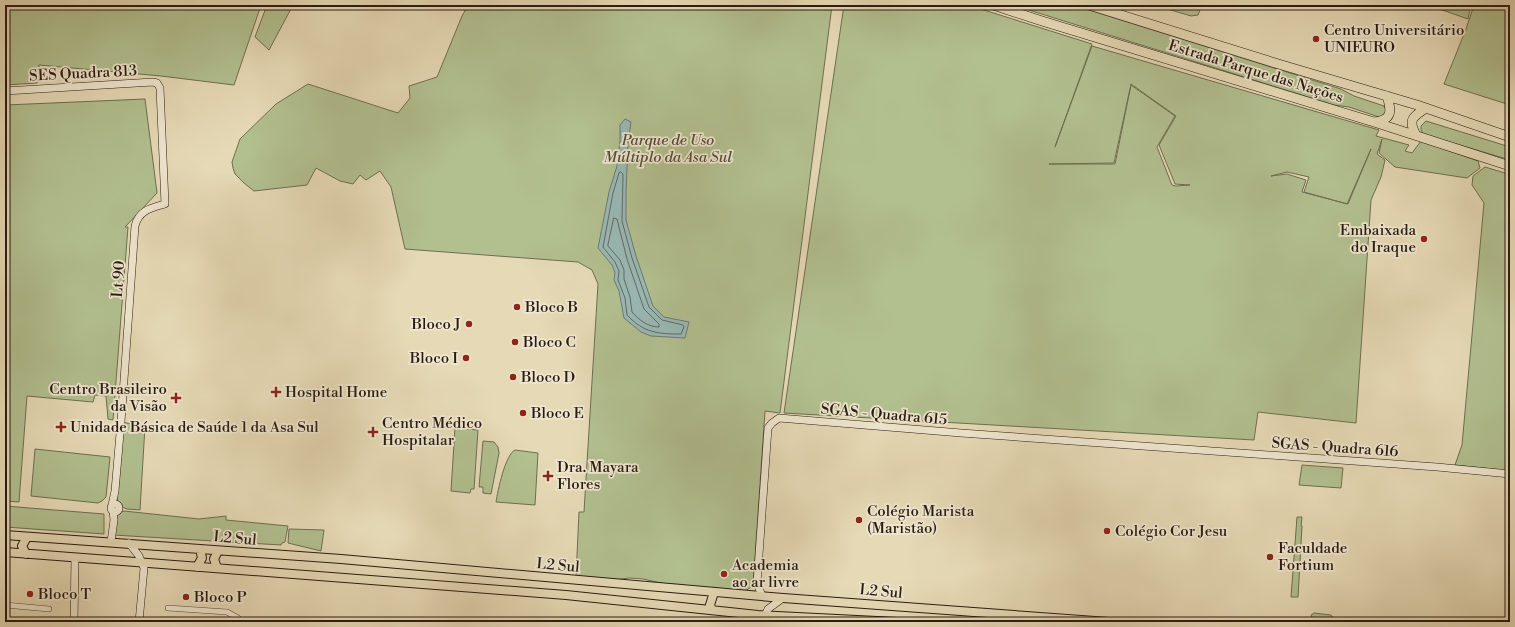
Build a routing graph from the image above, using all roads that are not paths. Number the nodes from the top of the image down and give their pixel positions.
1 (993, 5) edge
2 (1089, 5) edge
3 (160, 88) joint
4 (5, 91) edge
5 (1387, 96) junction
6 (1426, 108) junction
7 (1374, 122) junction
8 (1416, 135) junction
9 (1510, 138) edge
10 (1509, 166) edge
11 (1158, 447) joint
12 (1510, 474) edge
13 (6, 535) edge
14 (27, 537) junction
15 (111, 542) junction
16 (129, 544) junction
17 (200, 549) junction
18 (218, 551) junction
19 (6, 552) edge
20 (26, 554) junction
21 (75, 558) junction
22 (142, 562) junction
23 (197, 567) junction
24 (217, 568) junction
25 (758, 584) junction
26 (714, 592) junction
27 (748, 595) junction
28 (762, 596) junction
29 (783, 598) junction
30 (5, 605) edge
31 (884, 605) junction
32 (168, 608) dead end
33 (49, 609) dead end
34 (712, 610) junction
35 (763, 619) edge
36 (827, 620) edge
37 (881, 621) junction
38 (74, 622) edge
39 (139, 622) edge
40 (239, 622) edge
41 (600, 622) edge
42 (619, 622) edge
43 (897, 622) edge
44 (1109, 622) edge

1 - 7 highway, Estrada Parque das Nações
2 - 5 highway, Estrada Parque das Nações
3 - 4 street, SES Quadra 813
3 - 15 street, Lt 90
5 - 6 highway, Estrada Parque das Nações
5 - 7 highway
6 - 8 highway
6 - 9 highway, Estrada Parque das Nações
7 - 8 highway, Estrada Parque das Nações
8 - 10 highway, Estrada Parque das Nações
11 - 12 street, SGAS - Quadra 616
11 - 25 street, SGAS - Quadra 615
13 - 14 main road, L2 Sul
13 - 19 main road
14 - 15 main road, L2 Sul
14 - 20 main road
15 - 16 main road, L2 Sul
16 - 17 main road, L2 Sul
16 - 22 street
17 - 18 main road, L2 Sul
17 - 23 main road
18 - 24 main road
18 - 26 main road, L2 Sul
19 - 20 main road, L2 Sul
20 - 21 main road, L2 Sul
21 - 22 main road, L2 Sul
21 - 38 street
22 - 23 main road, L2 Sul
22 - 39 street
23 - 24 main road, L2 Sul
24 - 34 main road, L2 Sul
25 - 27 street
25 - 28 street, SGAS - Quadra 615
26 - 27 main road, L2 Sul
26 - 34 main road
27 - 28 main road, L2 Sul
28 - 29 main road, L2 Sul
29 - 31 main road, L2 Sul
29 - 35 street
30 - 33 street
31 - 37 main road
31 - 44 main road, L2 Sul
32 - 40 street
34 - 35 main road, L2 Sul
35 - 36 main road, L2 Sul
36 - 37 main road, L2 Sul
37 - 43 main road, L2 Sul
41 - 42 street

